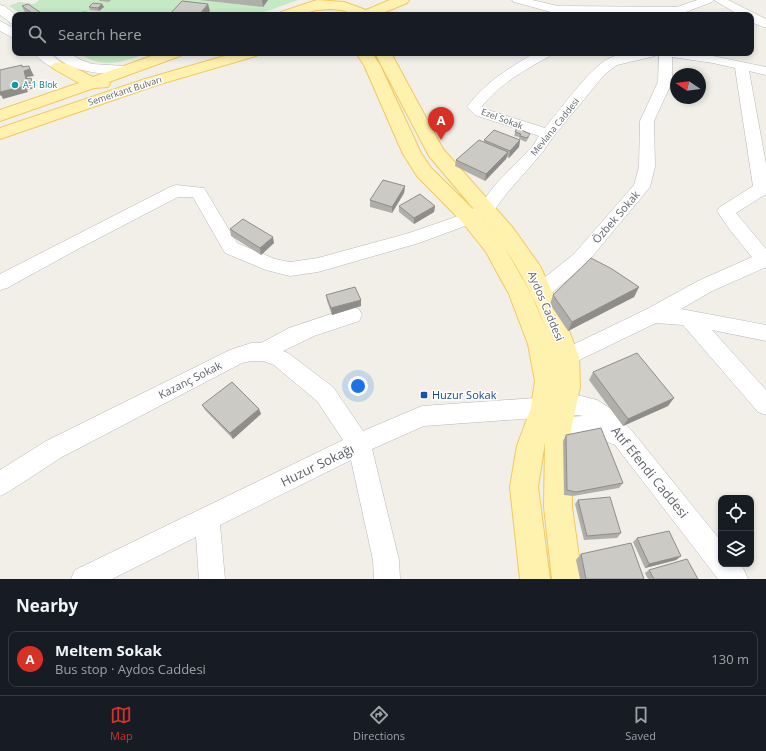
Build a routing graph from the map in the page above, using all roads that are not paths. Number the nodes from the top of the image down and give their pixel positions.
1 (330, 0) edge
2 (363, 0) edge
3 (402, 0) edge
4 (412, 0) edge
5 (518, 0) edge
6 (708, 0) edge
7 (719, 0) edge
8 (0, 9) edge
9 (678, 10) junction
10 (346, 11) edge
11 (309, 12) edge
12 (310, 12) edge
13 (372, 12) edge
14 (397, 12) edge
15 (673, 12) edge
16 (742, 12) edge
17 (12, 18) edge
18 (754, 18) edge
19 (766, 24) edge
20 (0, 25) edge
21 (12, 33) edge
22 (165, 56) edge
23 (241, 56) edge
24 (540, 56) edge
25 (634, 56) edge
26 (666, 56) edge
27 (688, 56) edge
28 (373, 57) edge
29 (60, 59) edge
30 (742, 67) junction
31 (125, 70) junction
32 (766, 71) edge
33 (151, 82) junction
34 (91, 83) junction
35 (55, 98) junction
36 (0, 116) edge
37 (0, 134) edge
38 (548, 134) junction
39 (764, 188) edge
40 (478, 214) junction
41 (765, 260) edge
42 (0, 283) edge
43 (541, 291) junction
44 (352, 315) dead end
45 (654, 315) junction
46 (688, 317) junction
47 (766, 334) edge
48 (265, 352) junction
49 (567, 357) junction
50 (766, 405) edge
51 (556, 414) junction
52 (359, 444) junction
53 (0, 484) edge
54 (206, 518) junction
55 (718, 557) edge
56 (725, 567) edge
57 (84, 579) edge
58 (212, 579) edge
59 (386, 579) edge
60 (535, 579) edge
61 (567, 579) edge
62 (735, 579) edge

1 - 12 main road
2 - 10 main road
3 - 13 main road
4 - 14 main road
5 - 9 street
6 - 9 street
7 - 16 street
8 - 17 street
9 - 15 street
10 - 11 main road
18 - 19 street
20 - 21 street
22 - 31 main road, Semerkant Bulvarı
23 - 33 main road, Semerkant Bulvarı
24 - 38 street, Ezel Sokak
25 - 38 street, Mevlana Caddesi
26 - 43 street, Özbek Sokak
27 - 30 street
28 - 40 main road, Aydos Caddesi
29 - 31 street
29 - 34 main road
29 - 35 main road
30 - 32 street
30 - 39 street
31 - 34 main road, Semerkant Bulvarı
33 - 34 main road
33 - 37 main road, Semerkant Bulvarı
34 - 35 main road, Semerkant Bulvarı
35 - 36 main road, Semerkant Bulvarı
38 - 40 street, Mevlana Caddesi
39 - 41 street
40 - 42 street
40 - 43 main road, Aydos Caddesi
40 - 51 main road, Aydos Caddesi
41 - 45 street
43 - 49 main road, Aydos Caddesi
44 - 48 street
45 - 46 street
45 - 49 street
46 - 47 street
46 - 50 street
48 - 52 street
48 - 53 street, Kazanç Sokak
49 - 51 main road, Aydos Caddesi
51 - 52 street, Huzur Sokağı
51 - 55 street, Atıf Efendi Caddesi
51 - 60 main road, Aydos Caddesi
51 - 61 main road, Aydos Caddesi
52 - 54 street, Huzur Sokağı
52 - 59 street
54 - 57 street, Huzur Sokağı
54 - 58 street
56 - 62 street

